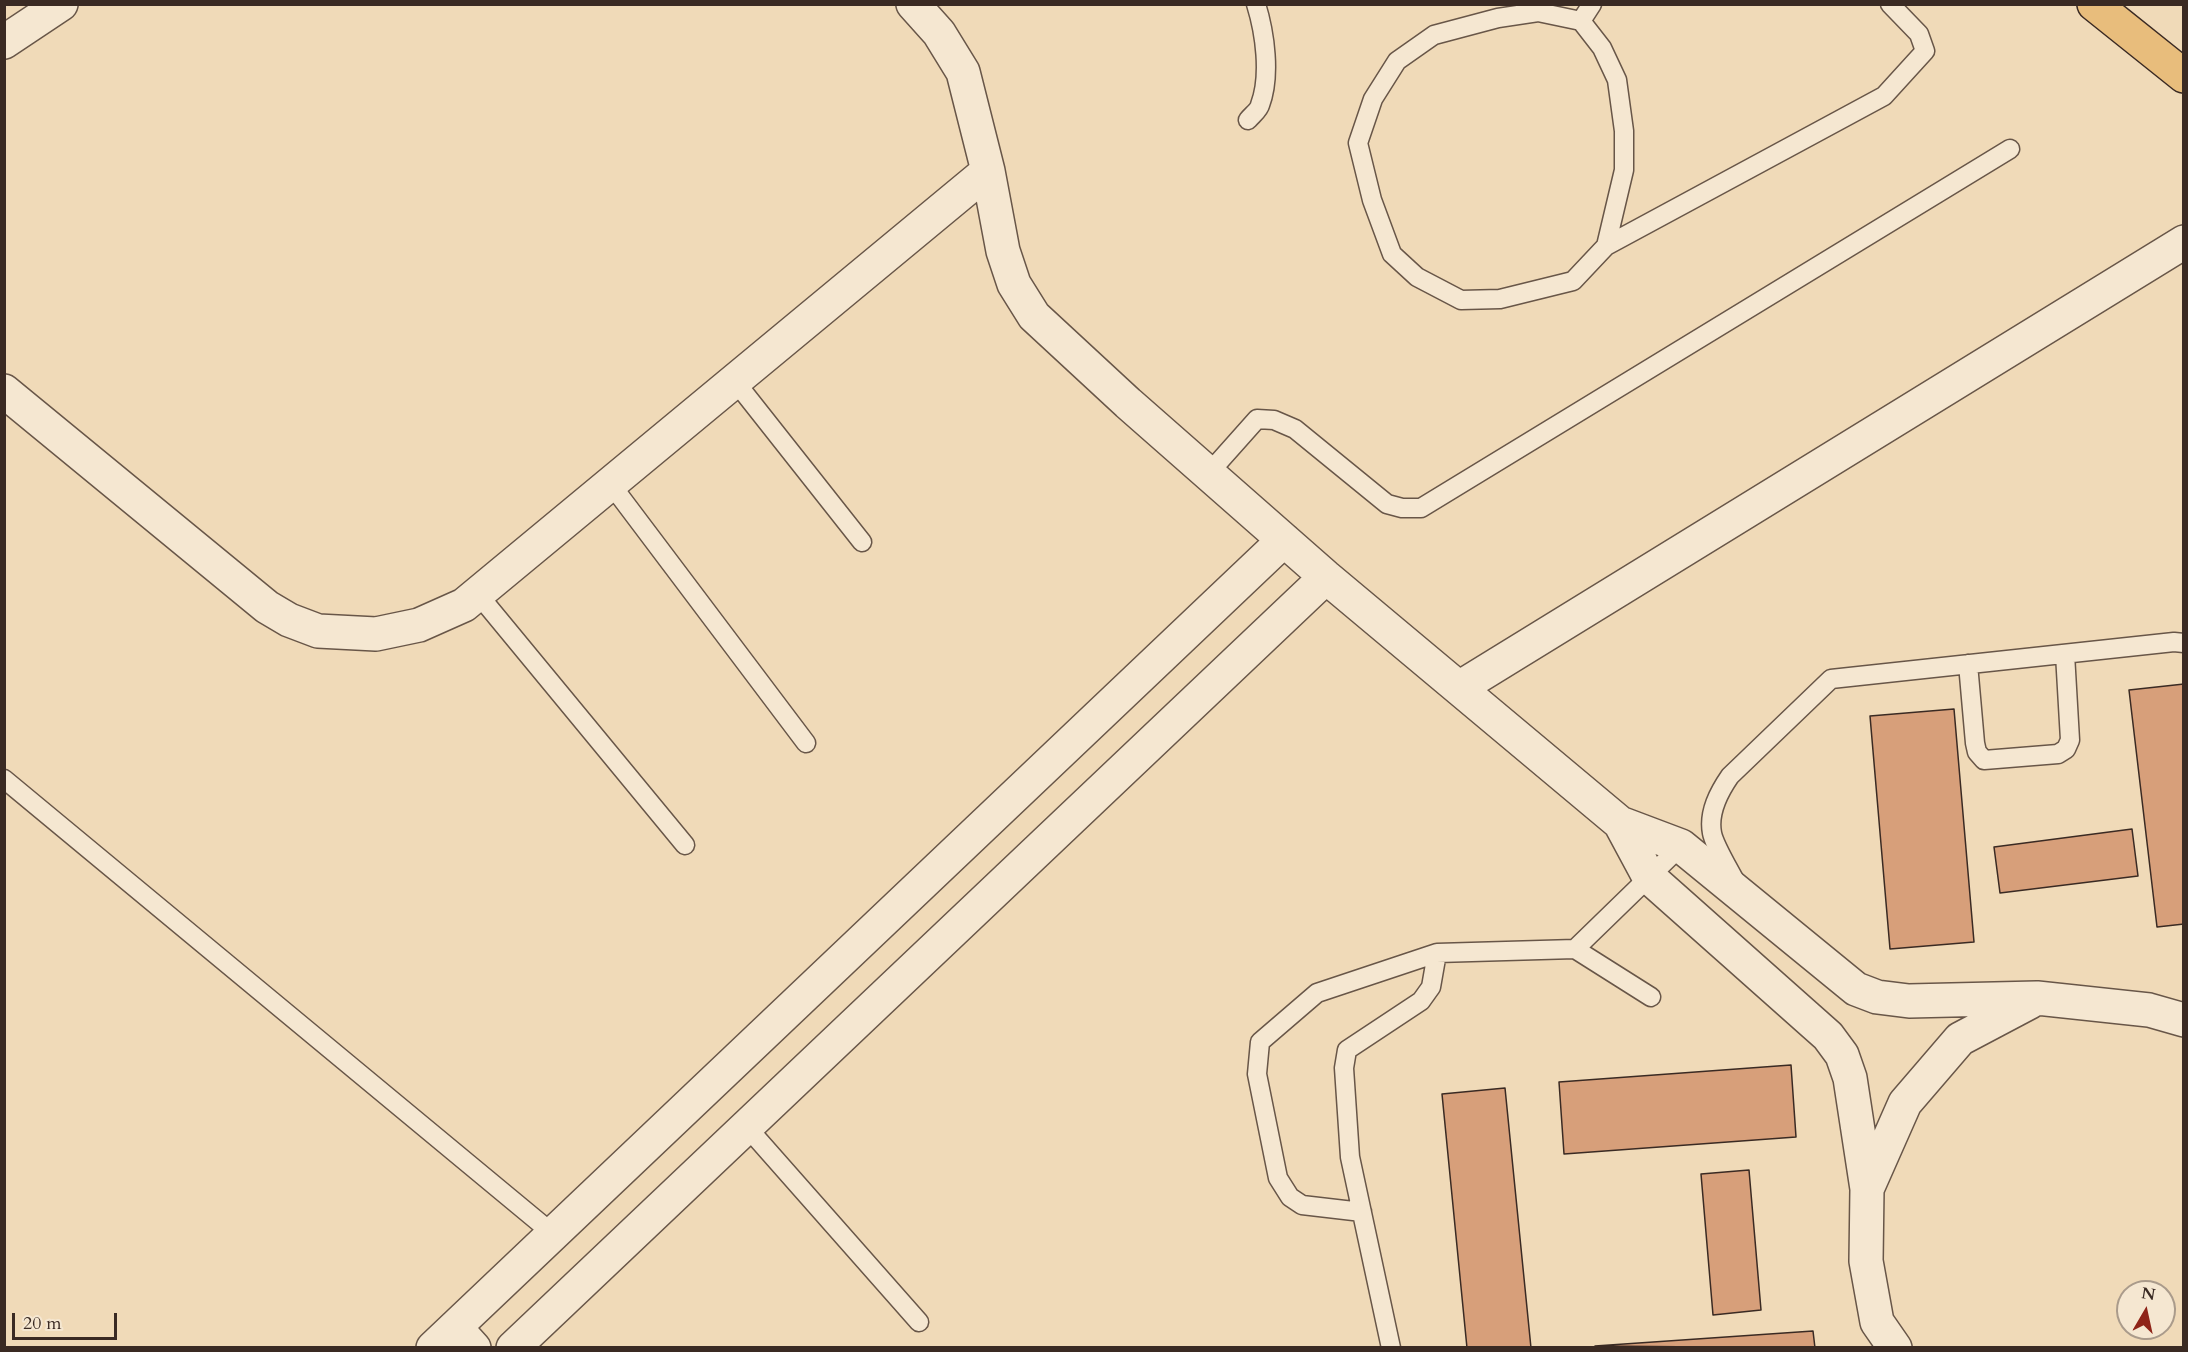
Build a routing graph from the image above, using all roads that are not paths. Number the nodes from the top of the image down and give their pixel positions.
1 (61, 4) edge
2 (913, 4) edge
3 (1256, 4) edge
4 (1592, 4) edge
5 (1890, 4) edge
6 (2094, 4) edge
7 (1581, 21) junction
8 (4, 42) edge
9 (2184, 76) edge
10 (1248, 120) dead end
11 (2010, 149) dead end
12 (988, 171) junction
13 (2184, 242) edge
14 (1606, 246) junction
15 (734, 380) junction
16 (4, 391) edge
17 (1208, 474) junction
18 (610, 483) junction
19 (1284, 540) junction
20 (862, 542) dead end
21 (1326, 577) junction
22 (477, 593) junction
23 (2184, 644) edge
24 (2065, 654) junction
25 (1968, 664) junction
26 (1459, 688) junction
27 (806, 743) dead end
28 (4, 779) edge
29 (1620, 823) junction
30 (686, 845) dead end
31 (1681, 846) junction
32 (1649, 877) junction
33 (1742, 896) junction
34 (1575, 949) junction
35 (1437, 953) junction
36 (1651, 997) dead end
37 (2037, 998) junction
38 (2184, 1020) edge
39 (746, 1126) junction
40 (1867, 1189) junction
41 (1362, 1212) junction
42 (552, 1233) junction
43 (919, 1322) dead end
44 (454, 1340) edge
45 (513, 1347) edge
46 (1391, 1347) edge
47 (1895, 1347) edge

1 - 8 street
2 - 12 street
3 - 10 lane
4 - 7 lane
5 - 14 lane
6 - 9 highway
7 - 14 lane
7 - 14 lane
11 - 17 lane
12 - 15 street
12 - 17 street
13 - 26 street
15 - 18 street
15 - 20 lane
16 - 22 street
17 - 19 street
18 - 22 street
18 - 27 lane
19 - 21 street
19 - 42 street
21 - 26 street
21 - 39 street
22 - 30 lane
23 - 24 lane
24 - 25 lane
24 - 25 lane
25 - 33 lane
26 - 29 street
28 - 42 lane
29 - 31 street
29 - 32 street
31 - 32 lane
31 - 33 street
32 - 34 lane
32 - 40 street
33 - 37 street
34 - 35 lane
34 - 36 lane
35 - 41 lane
35 - 41 lane
37 - 38 street
37 - 40 street
39 - 43 lane
39 - 45 street
40 - 47 street
41 - 46 lane
42 - 44 street

